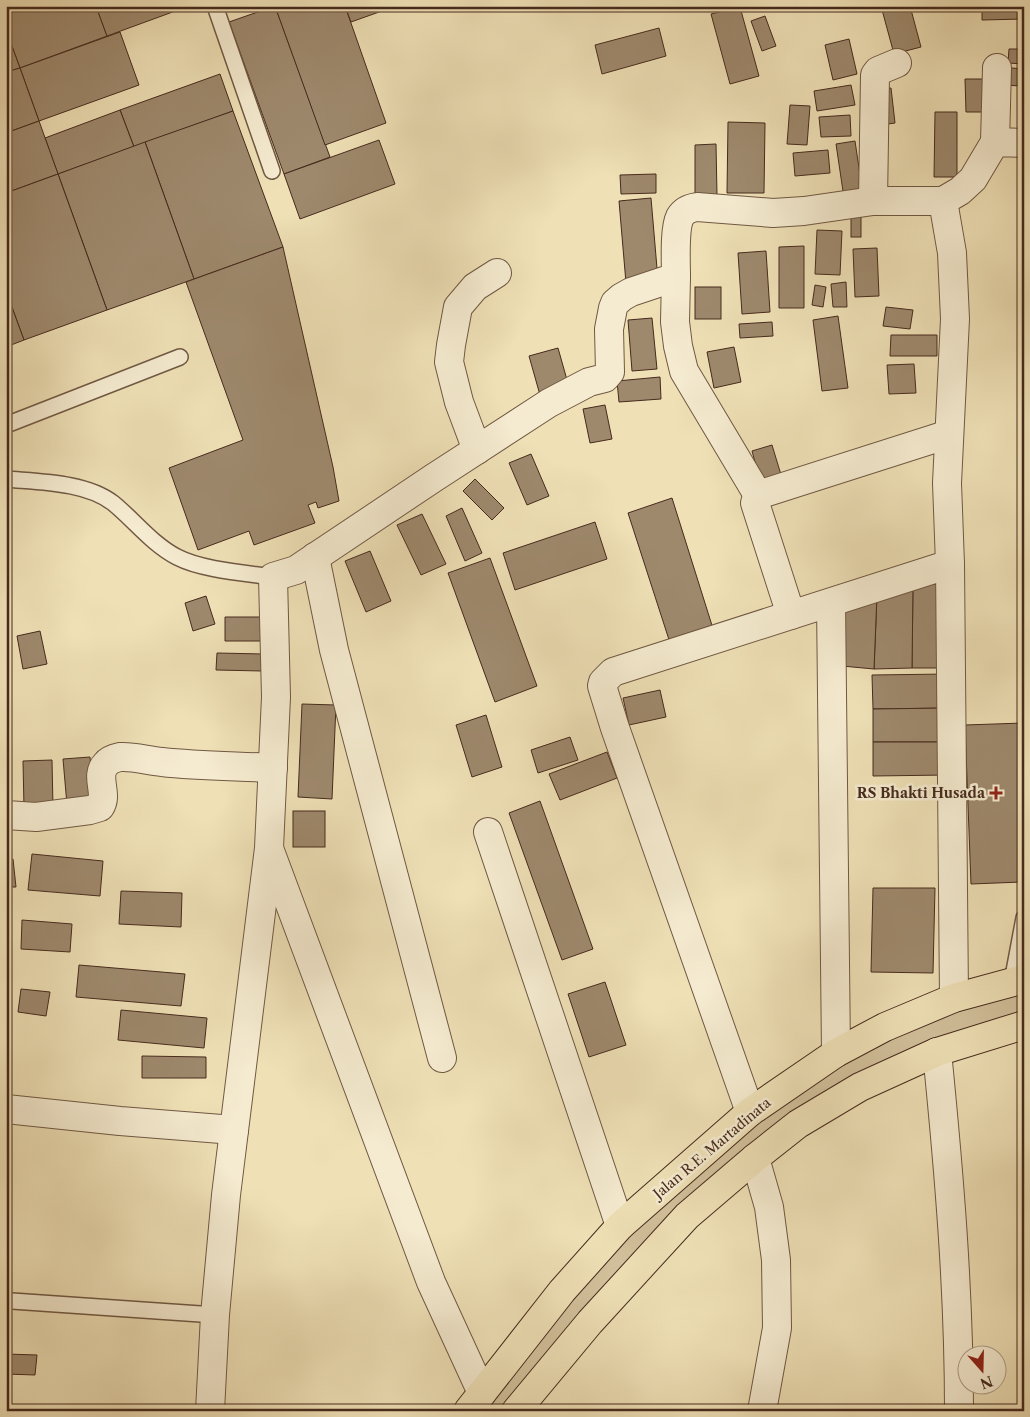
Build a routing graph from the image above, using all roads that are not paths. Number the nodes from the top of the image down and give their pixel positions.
1 (216, 6) edge
2 (897, 63) dead end
3 (997, 68) dead end
4 (995, 142) junction
5 (1024, 143) edge
6 (272, 171) dead end
7 (873, 201) junction
8 (943, 201) junction
9 (496, 273) dead end
10 (676, 277) junction
11 (180, 357) dead end
12 (6, 425) edge
13 (949, 434) junction
14 (476, 450) junction
15 (6, 479) edge
16 (758, 495) junction
17 (315, 557) junction
18 (950, 564) junction
19 (273, 577) junction
20 (831, 603) junction
21 (791, 615) junction
22 (273, 768) junction
23 (6, 815) edge
24 (488, 832) dead end
25 (269, 848) junction
26 (1024, 918) edge
27 (1018, 980) edge
28 (954, 998) junction
29 (1024, 1025) edge
30 (937, 1052) junction
31 (836, 1053) junction
32 (442, 1058) dead end
33 (6, 1109) edge
34 (750, 1112) junction
35 (234, 1130) junction
36 (755, 1158) junction
37 (620, 1226) junction
38 (12, 1301) dead end
39 (215, 1315) junction
40 (475, 1402) edge
41 (210, 1411) edge
42 (516, 1411) edge
43 (762, 1411) edge
44 (959, 1411) edge

1 - 6 lane
2 - 7 street
3 - 4 street
4 - 5 street
4 - 8 street
7 - 8 street
7 - 10 street
8 - 13 street
9 - 14 street
10 - 14 street
10 - 16 street
11 - 12 lane
13 - 16 street
13 - 18 street
14 - 17 street
15 - 19 lane
16 - 21 street
17 - 19 street
17 - 32 street
18 - 20 street
18 - 28 street
19 - 22 street
20 - 21 street
20 - 31 street
21 - 34 street
22 - 23 street
22 - 25 street
24 - 37 street
25 - 35 street
25 - 40 street
26 - 27 lane
27 - 28 highway, Jalan R.E. Martadinata
28 - 31 highway, Jalan R.E. Martadinata
29 - 30 highway
30 - 36 highway
30 - 44 street
31 - 34 highway, Jalan R.E. Martadinata
33 - 35 street
34 - 37 highway, Jalan R.E. Martadinata
35 - 39 street
36 - 42 highway
36 - 43 street
37 - 40 highway, Jalan R.E. Martadinata
38 - 39 lane
39 - 41 street

